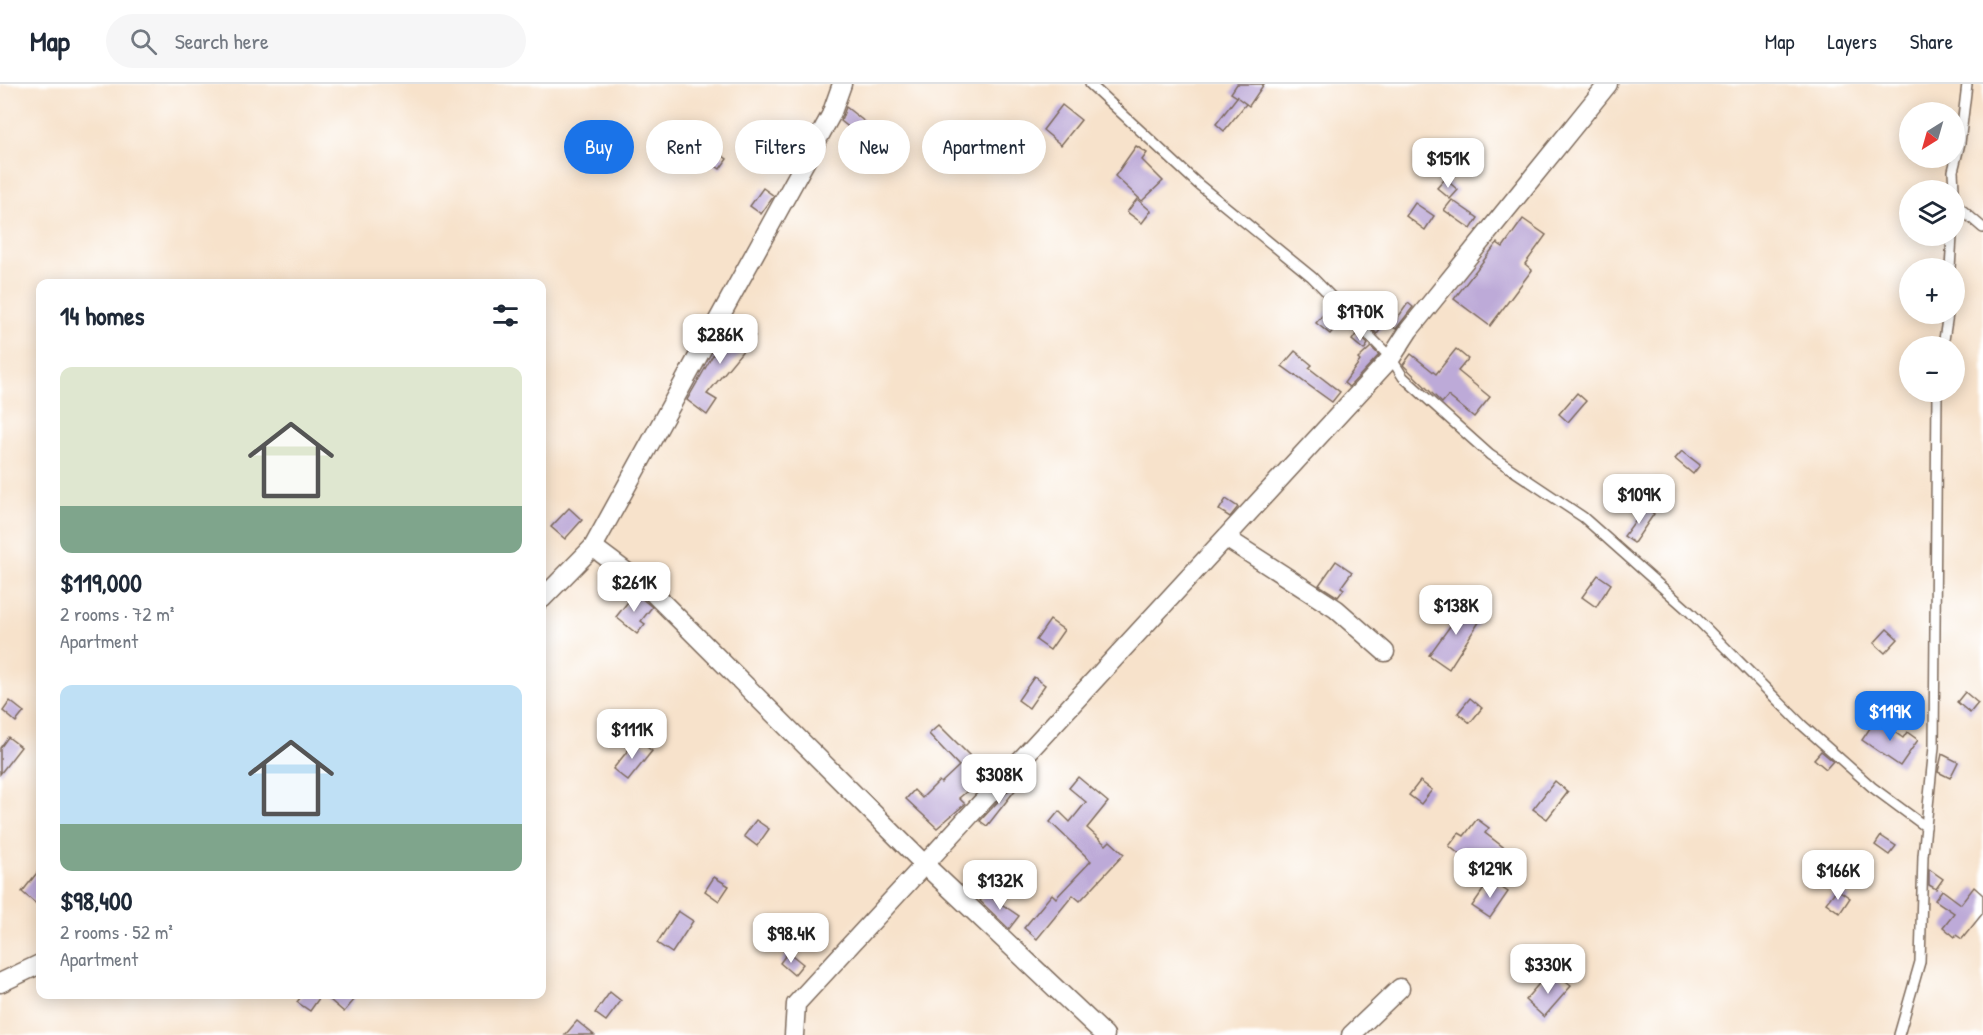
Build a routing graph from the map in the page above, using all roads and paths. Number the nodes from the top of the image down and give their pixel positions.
1 (842, 84) edge
2 (1090, 84) edge
3 (1608, 84) edge
4 (1967, 84) edge
5 (1953, 180) edge
6 (1965, 212) edge
7 (1983, 228) edge
8 (1391, 358) junction
9 (1937, 402) edge
10 (1226, 538) junction
11 (593, 547) junction
12 (546, 595) edge
13 (1385, 652) dead end
14 (1926, 827) junction
15 (924, 864) junction
16 (36, 966) edge
17 (0, 983) edge
18 (1400, 988) dead end
19 (794, 1035) edge
20 (1106, 1035) edge
21 (1351, 1035) edge
22 (1899, 1035) edge

1 - 11 street
2 - 8 lane
3 - 8 street
4 - 5 lane
6 - 7 lane
8 - 10 street
8 - 14 lane
9 - 14 lane
10 - 13 street
10 - 15 street
11 - 12 street
11 - 15 street
14 - 22 lane
15 - 19 street
15 - 20 street
16 - 17 street
18 - 21 street

